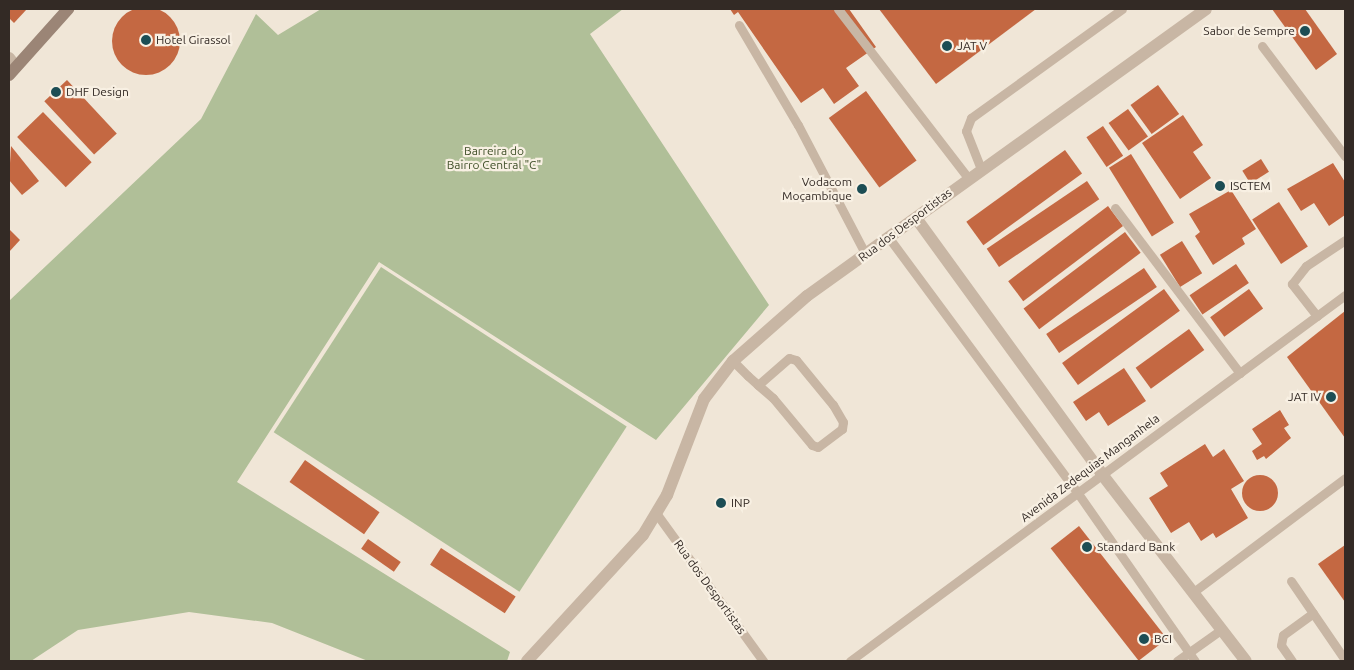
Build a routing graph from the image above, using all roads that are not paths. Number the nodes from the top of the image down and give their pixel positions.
1 (68, 9) edge
2 (838, 9) edge
3 (1122, 9) edge
4 (1206, 9) edge
5 (739, 25) dead end
6 (1262, 46) dead end
7 (11, 67) edge
8 (1345, 156) edge
9 (981, 169) junction
10 (968, 178) junction
11 (1115, 208) dead end
12 (916, 218) junction
13 (889, 238) junction
14 (1345, 240) edge
15 (866, 255) junction
16 (1345, 295) edge
17 (1317, 316) junction
18 (733, 361) junction
19 (1240, 372) junction
20 (758, 385) junction
21 (1101, 473) junction
22 (1345, 478) edge
23 (1077, 492) junction
24 (656, 512) junction
25 (1290, 582) dead end
26 (1192, 593) junction
27 (1313, 613) junction
28 (1222, 629) junction
29 (1189, 653) junction
30 (1345, 660) edge
31 (527, 661) edge
32 (763, 661) edge
33 (850, 661) edge
34 (1177, 661) edge
35 (1195, 661) edge
36 (1246, 661) edge
37 (1292, 661) edge

1 - 7 main road
2 - 10 lane
3 - 9 lane
4 - 9 street, Rua dos Desportistas
5 - 15 lane
6 - 8 lane
9 - 10 street, Rua dos Desportistas
10 - 12 street, Rua dos Desportistas
11 - 19 lane
12 - 13 street, Rua dos Desportistas
12 - 21 street
13 - 15 street, Rua dos Desportistas
13 - 23 lane
14 - 17 lane
15 - 18 street, Rua dos Desportistas
16 - 17 lane, Avenida Zedequias Manganhela
17 - 19 lane, Avenida Zedequias Manganhela
18 - 20 lane
18 - 24 street, Rua dos Desportistas
19 - 21 lane, Avenida Zedequias Manganhela
20 - 20 lane
21 - 23 lane, Avenida Zedequias Manganhela
21 - 26 street
22 - 26 lane
23 - 29 lane
23 - 33 lane, Avenida Zedequias Manganhela
24 - 31 street, Rua dos Desportistas
24 - 32 lane, Rua dos Desportistas
25 - 27 lane
26 - 28 street
27 - 30 lane
27 - 37 lane
28 - 29 lane
28 - 36 street
29 - 34 lane
29 - 35 lane

